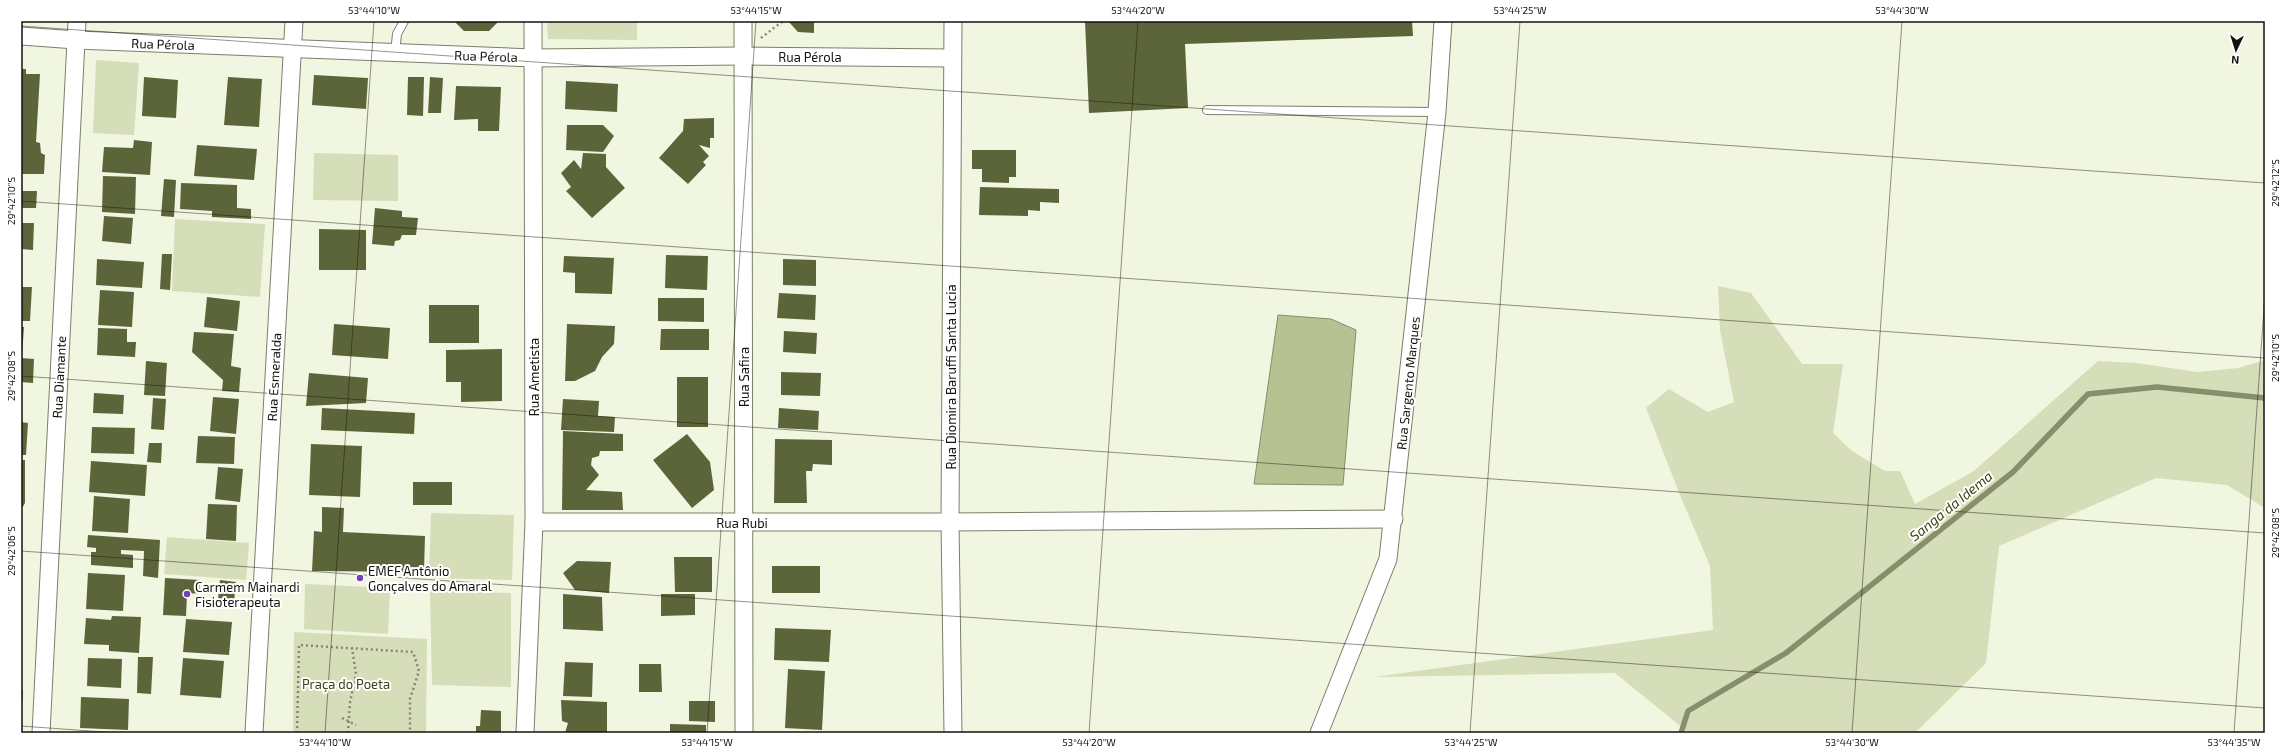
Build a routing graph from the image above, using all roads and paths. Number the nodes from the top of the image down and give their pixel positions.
1 (77, 21) edge
2 (294, 21) edge
3 (404, 21) edge
4 (533, 21) edge
5 (743, 21) edge
6 (783, 21) edge
7 (953, 21) edge
8 (1443, 21) edge
9 (21, 36) edge
10 (761, 38) dead end
11 (76, 40) junction
12 (293, 49) junction
13 (395, 52) junction
14 (743, 56) junction
15 (533, 58) junction
16 (952, 58) junction
17 (1208, 110) dead end
18 (1437, 112) junction
19 (1394, 519) junction
20 (534, 522) junction
21 (950, 522) junction
22 (743, 523) junction
23 (352, 648) junction
24 (342, 718) dead end
25 (349, 722) junction
26 (356, 725) dead end
27 (41, 733) edge
28 (254, 733) edge
29 (297, 733) edge
30 (348, 733) edge
31 (410, 733) edge
32 (525, 733) edge
33 (744, 733) edge
34 (953, 733) edge
35 (1319, 733) edge

1 - 11 street, Rua Diamante
2 - 12 street, Rua Esmeralda
3 - 13 lane
4 - 15 street, Rua Ametista
5 - 14 street, Rua Safira
6 - 10 path
7 - 16 street, Rua Diomira Baruffi Santa Lucia
8 - 18 street, Rua Sargento Marques
9 - 11 street, Rua Pérola
11 - 12 street, Rua Pérola
11 - 27 street, Rua Diamante
12 - 13 street, Rua Pérola
12 - 28 street, Rua Esmeralda
13 - 15 street, Rua Pérola
14 - 15 street, Rua Pérola
14 - 16 street, Rua Pérola
14 - 22 street, Rua Safira
15 - 20 street, Rua Ametista
16 - 21 street, Rua Diomira Baruffi Santa Lucia
17 - 18 lane
18 - 19 street, Rua Sargento Marques
19 - 21 street, Rua Rubi
19 - 35 street, Rua Sargento Marques
20 - 22 street, Rua Rubi
20 - 32 street, Rua Ametista
21 - 22 street, Rua Rubi
21 - 34 street, Rua Diomira Baruffi Santa Lucia
22 - 33 street, Rua Safira
23 - 25 path
23 - 29 path
23 - 31 path
24 - 25 path
25 - 26 path
25 - 30 path

